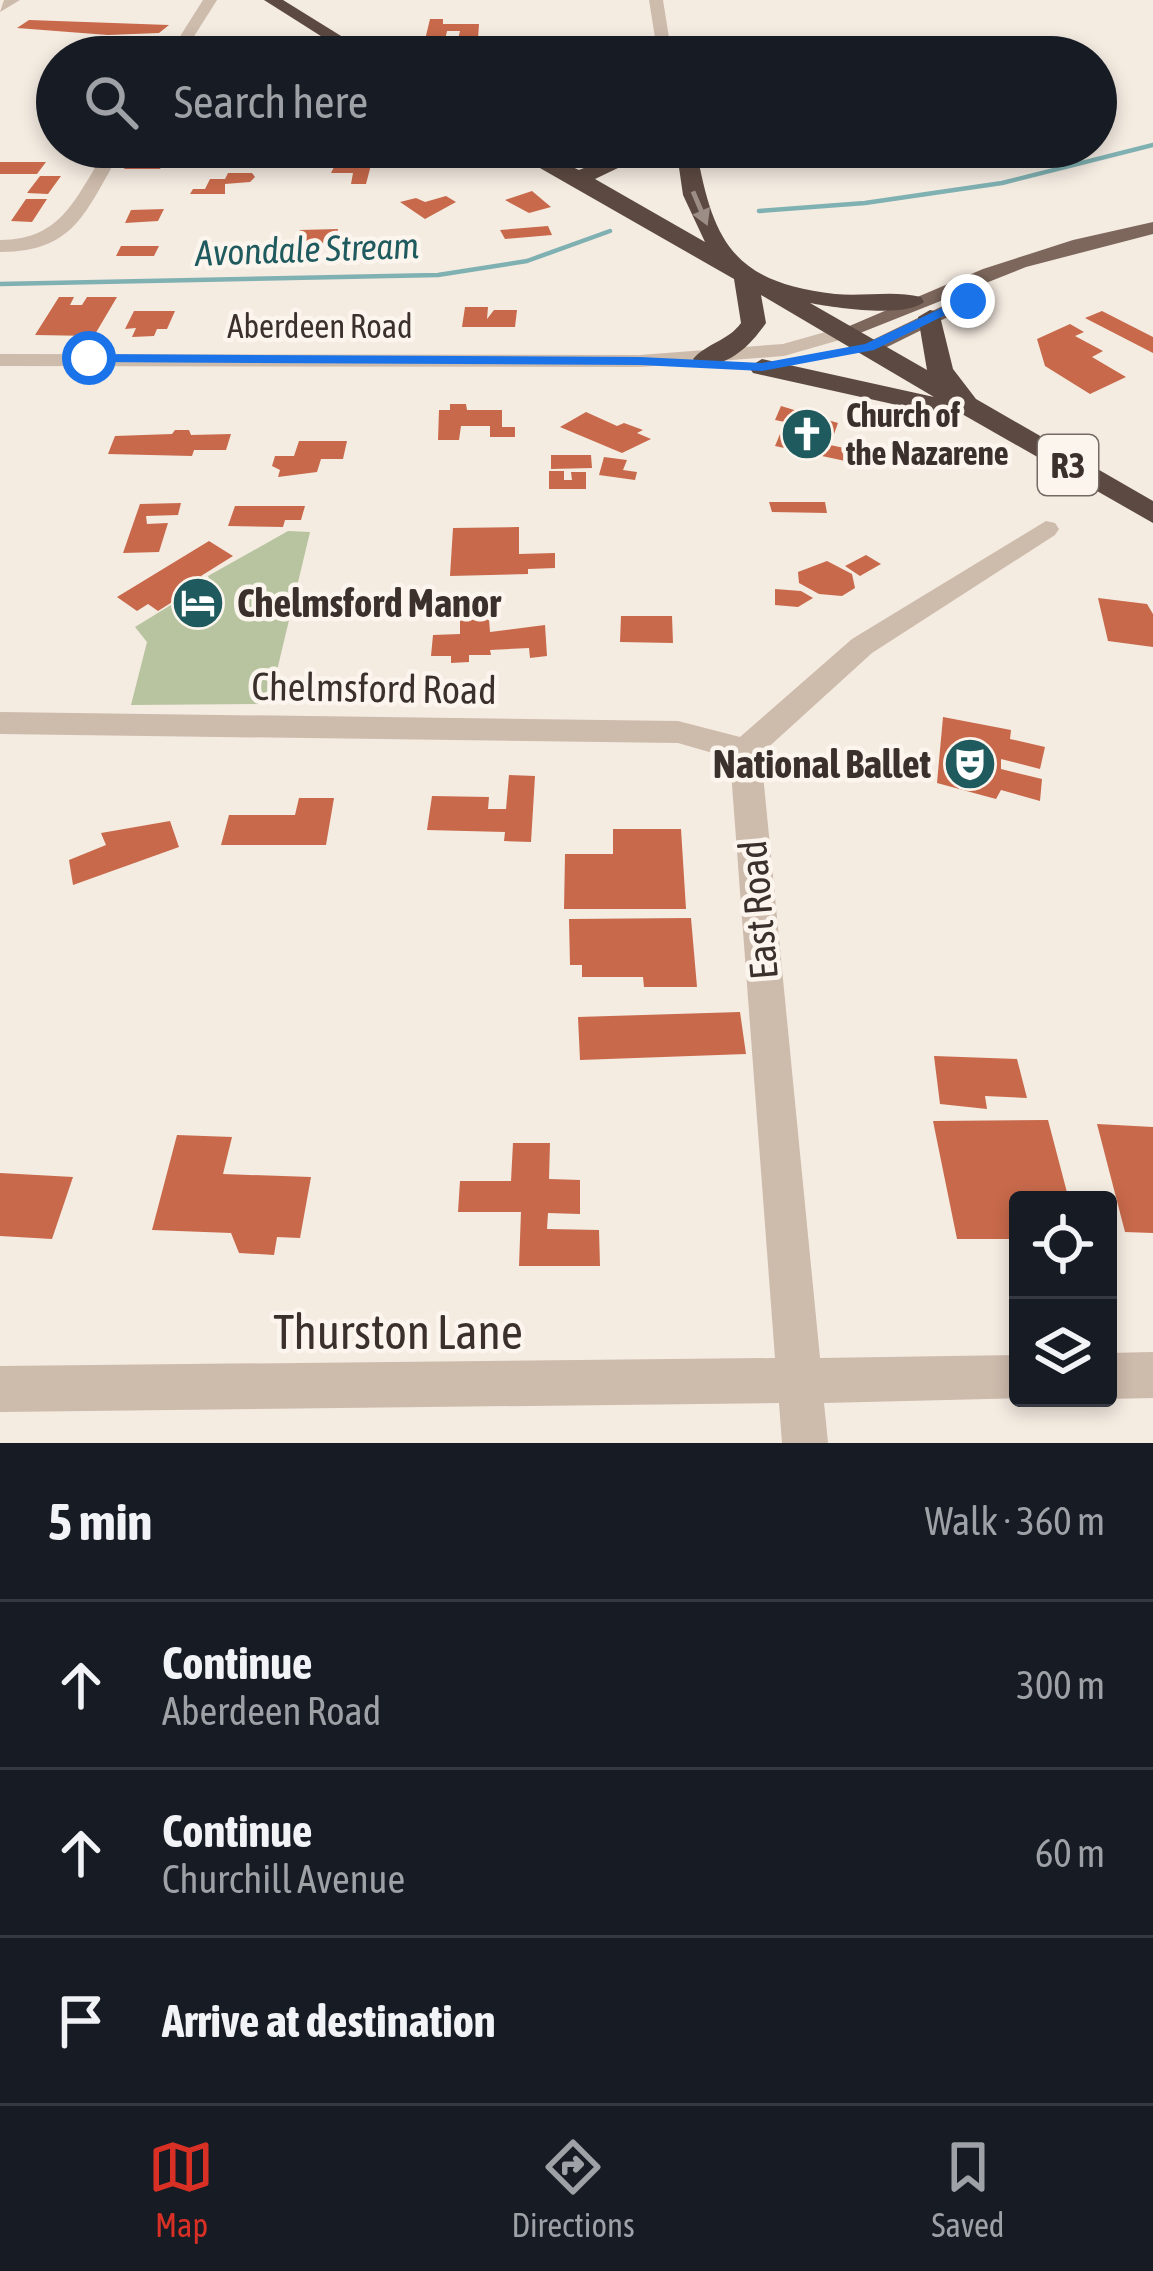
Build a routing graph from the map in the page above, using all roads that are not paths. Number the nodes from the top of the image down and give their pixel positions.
1 (13, 0) edge
2 (210, 0) edge
3 (272, 0) edge
4 (656, 0) edge
5 (0, 8) edge
6 (187, 36) edge
7 (331, 36) edge
8 (661, 36) edge
9 (102, 168) edge
10 (558, 168) edge
11 (574, 168) edge
12 (603, 168) edge
13 (690, 168) edge
14 (579, 178) junction
15 (1153, 229) edge
16 (0, 246) edge
17 (737, 271) junction
18 (921, 310) junction
19 (843, 333) junction
20 (869, 347) junction
21 (706, 359) junction
22 (0, 360) edge
23 (640, 361) junction
24 (762, 367) junction
25 (983, 416) junction
26 (1153, 514) edge
27 (1046, 529) dead end
28 (0, 723) edge
29 (745, 750) junction
30 (1153, 1375) edge
31 (1117, 1376) edge
32 (1009, 1378) edge
33 (798, 1384) junction
34 (0, 1389) edge
35 (806, 1443) edge

1 - 5 street
2 - 6 street
3 - 7 highway
4 - 8 street
9 - 16 street
10 - 14 highway, R3
11 - 14 highway, R3
12 - 14 highway
13 -> 17 highway
14 - 17 highway, R3
15 - 18 main road
17 - 18 highway
17 - 19 highway, R3
17 - 21 highway
18 - 19 main road
18 - 20 main road
18 - 25 highway
19 - 20 highway, R3
19 - 21 street, Aberdeen Road
20 - 24 street, Aberdeen Road
20 - 25 highway, R3
21 - 23 street, Aberdeen Road
22 - 23 street, Aberdeen Road
23 - 24 street, Aberdeen Road
24 - 25 highway
25 - 26 highway, R3
27 - 29 street
28 - 29 street, Chelmsford Road
29 - 33 street, East Road
30 - 31 street
32 - 33 street, Thurston Lane
33 - 34 street, Thurston Lane
33 - 35 street, East Road

